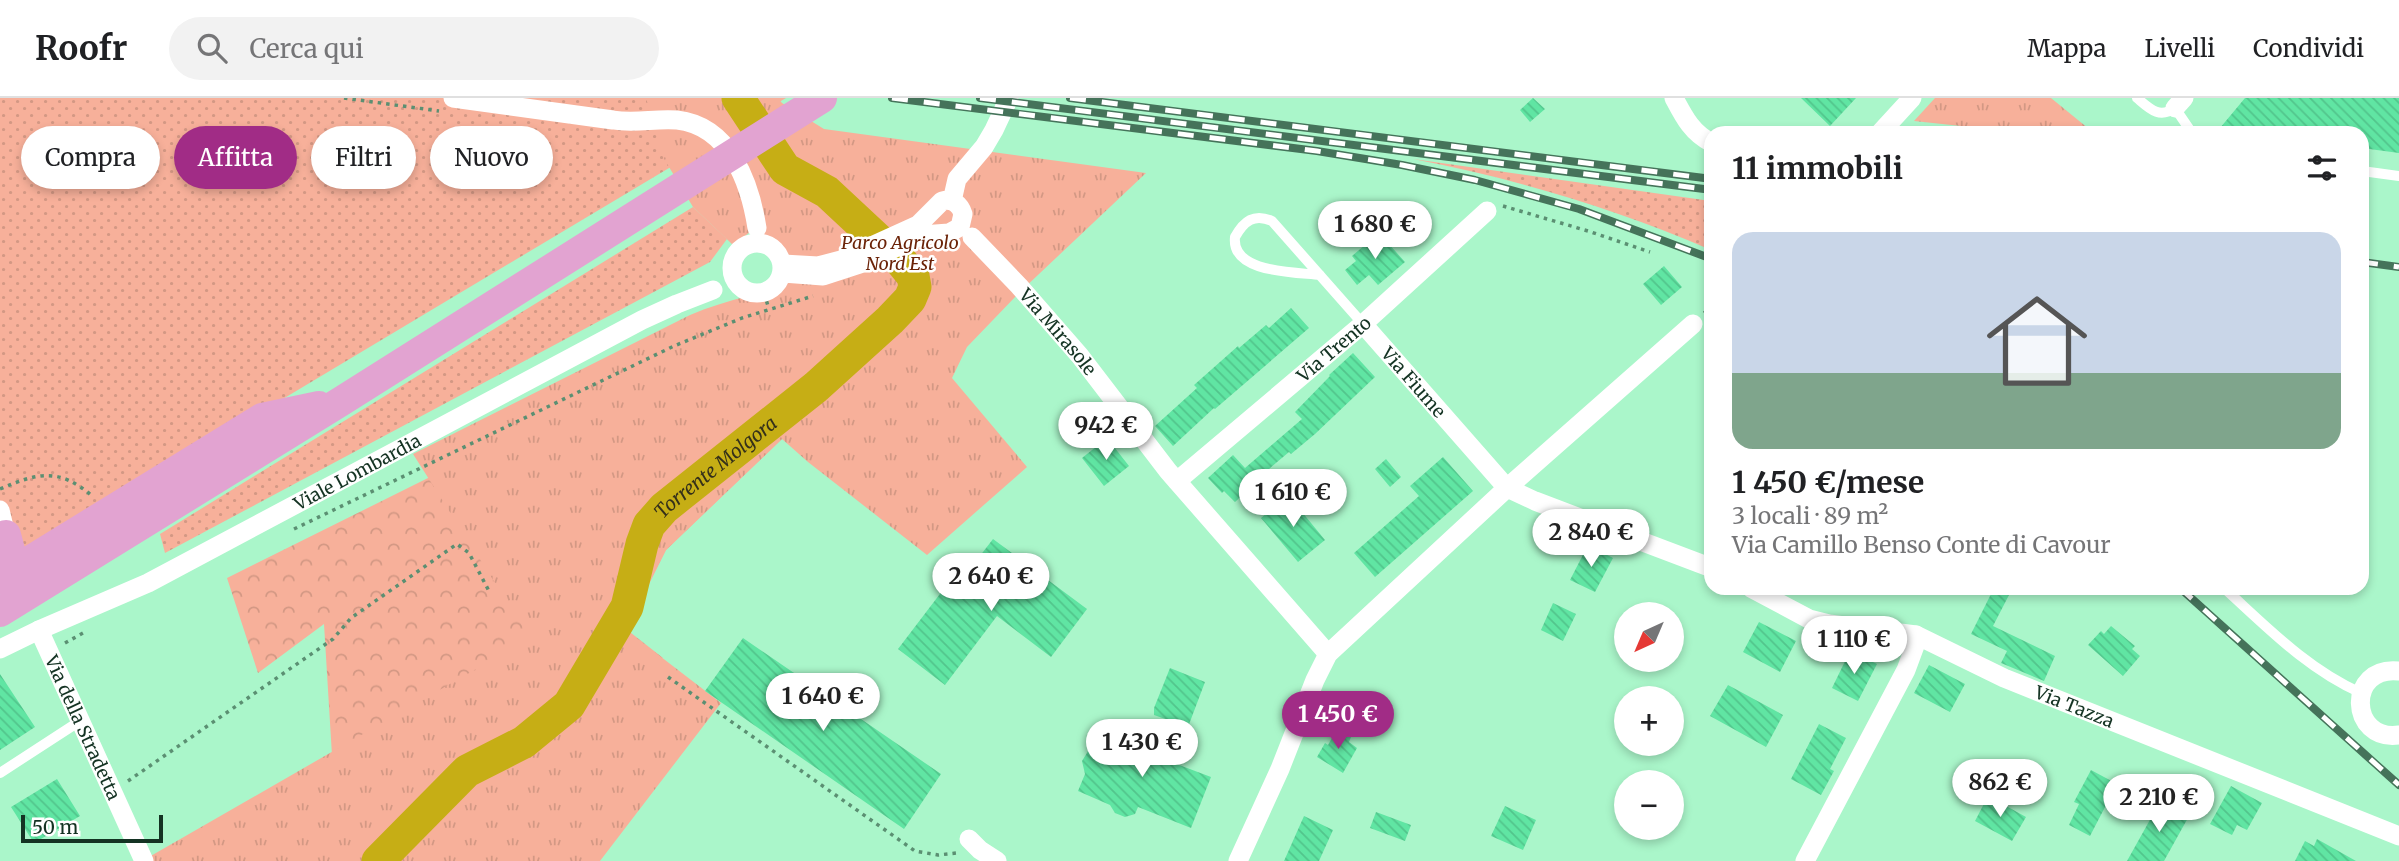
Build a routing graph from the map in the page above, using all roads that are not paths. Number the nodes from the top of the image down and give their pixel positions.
1 (453, 98) edge
2 (822, 98) edge
3 (1009, 98) edge
4 (1674, 98) edge
5 (1912, 98) edge
6 (2137, 98) edge
7 (2180, 103) edge
8 (1886, 126) edge
9 (2189, 126) edge
10 (1704, 138) edge
11 (2369, 172) edge
12 (2399, 176) edge
13 (1487, 211) road end
14 (961, 220) junction
15 (920, 230) junction
16 (758, 239) junction
17 (783, 269) junction
18 (732, 270) junction
19 (1320, 275) junction
20 (741, 288) junction
21 (713, 290) junction
22 (1363, 324) junction
23 (1693, 324) dead end
24 (340, 402) junction
25 (1177, 481) junction
26 (1507, 488) junction
27 (3, 523) edge
28 (1704, 565) edge
29 (8, 574) edge
30 (1764, 595) edge
31 (2232, 595) edge
32 (0, 612) edge
33 (39, 630) junction
34 (1916, 635) junction
35 (0, 649) edge
36 (1328, 654) junction
37 (2399, 671) edge
38 (2361, 693) junction
39 (80, 721) junction
40 (2394, 738) edge
41 (0, 773) edge
42 (2399, 836) edge
43 (974, 844) road end
44 (144, 861) edge
45 (997, 861) edge
46 (1238, 861) edge
47 (1805, 861) edge

1 - 16 street
2 - 24 main road
3 - 14 street
4 - 10 street
5 - 8 street
6 - 7 lane
7 - 9 lane
11 - 12 lane
13 - 22 street, Via Trento
14 - 15 street
14 - 15 street
14 - 25 street, Via Mirasole
15 - 17 street
16 - 17 street
16 - 18 street
17 - 20 street
18 - 20 street
18 - 21 street, Viale Lombardia
19 - 19 lane, Via Fiume
19 - 22 lane, Via Fiume
20 - 21 street, Viale Lombardia
21 - 33 street, Viale Lombardia
22 - 25 street, Via Trento
22 - 26 street, Via Fiume
23 - 26 street
24 - 29 main road
24 - 32 main road
25 - 36 street, Via Mirasole
26 - 28 street
26 - 36 street
27 - 29 main road
30 - 34 street, Via Tazza
31 - 38 lane
33 - 35 street, Viale Lombardia
33 - 39 street, Via della Stradetta
34 - 42 street, Via Tazza
34 - 47 street
36 - 46 street
37 - 38 street
38 - 40 street
39 - 41 lane
39 - 44 street, Via della Stradetta
43 - 45 street

